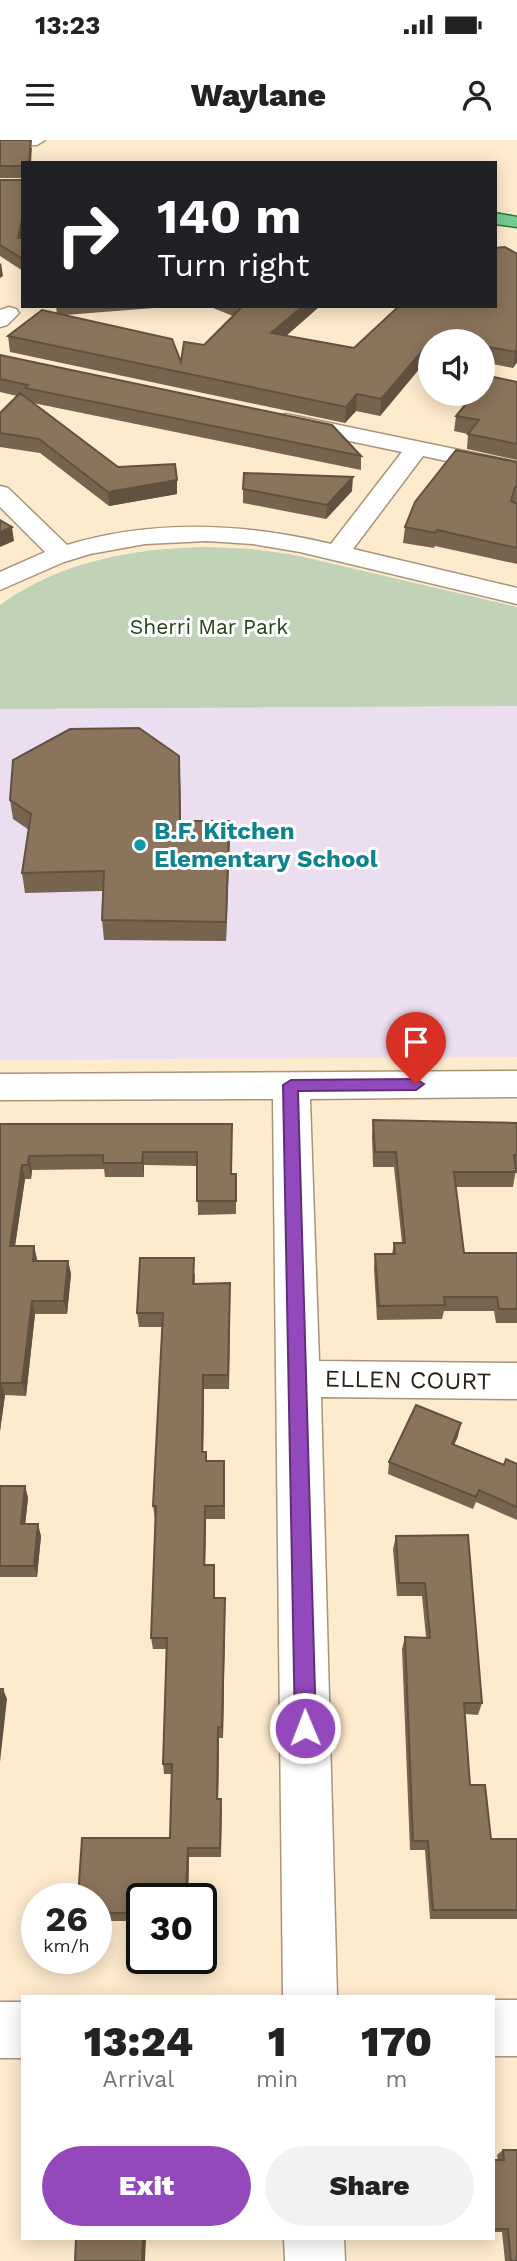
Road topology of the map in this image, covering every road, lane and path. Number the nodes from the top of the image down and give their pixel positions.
1 (37, 140) edge
2 (0, 141) edge
3 (497, 218) edge
4 (517, 222) edge
5 (269, 417) edge
6 (417, 449) junction
7 (517, 469) edge
8 (0, 493) edge
9 (337, 553) junction
10 (61, 554) junction
11 (0, 582) edge
12 (517, 596) edge
13 (517, 1084) edge
14 (291, 1085) junction
15 (0, 1087) edge
16 (299, 1379) junction
17 (517, 1381) edge
18 (310, 1995) edge
19 (495, 2028) edge
20 (517, 2028) edge
21 (0, 2030) edge
22 (21, 2030) edge
23 (314, 2240) edge
24 (315, 2261) edge

1 - 2 street
3 - 4 main road
5 - 6 street
6 - 7 street
6 - 9 street
8 - 10 street
9 - 10 street
9 - 12 street
10 - 11 street
13 - 14 street
14 - 15 street
14 - 16 street
16 - 17 street, ELLEN COURT
16 - 18 street
19 - 20 street
21 - 22 street
23 - 24 street

